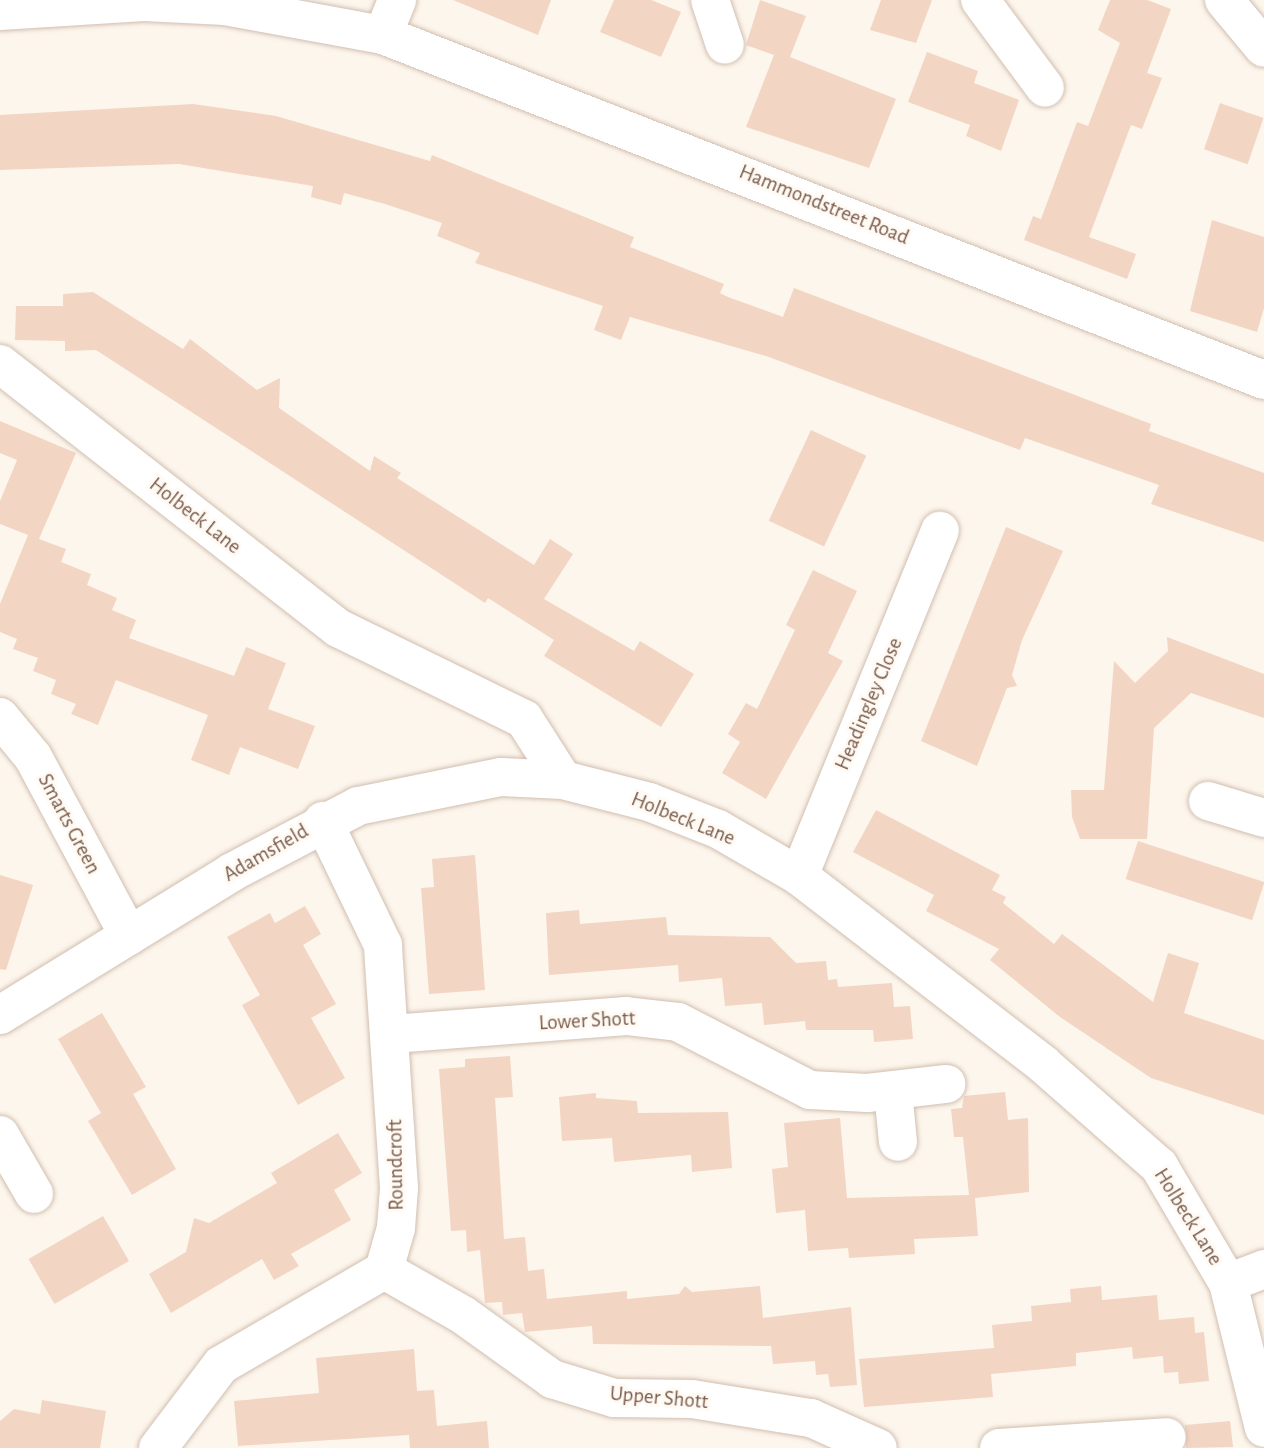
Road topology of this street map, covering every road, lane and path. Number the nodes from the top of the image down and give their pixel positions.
1 (397, 0) edge
2 (710, 0) edge
3 (980, 0) edge
4 (1224, 0) edge
5 (0, 10) edge
6 (383, 34) junction
7 (725, 45) dead end
8 (1264, 48) edge
9 (1045, 88) dead end
10 (0, 364) edge
11 (1264, 380) edge
12 (940, 531) dead end
13 (0, 717) edge
14 (563, 780) junction
15 (1208, 800) dead end
16 (1264, 818) edge
17 (323, 821) junction
18 (799, 876) junction
19 (129, 936) junction
20 (0, 1015) edge
21 (392, 1034) junction
22 (946, 1084) dead end
23 (893, 1091) junction
24 (0, 1135) edge
25 (898, 1142) dead end
26 (34, 1194) dead end
27 (1264, 1269) edge
28 (384, 1270) junction
29 (1228, 1283) junction
30 (1264, 1428) edge
31 (1167, 1437) dead end
32 (160, 1447) edge
33 (878, 1448) edge
34 (999, 1448) edge

1 - 6 street
2 - 7 street
3 - 9 street
4 - 8 street
5 - 6 street, Hammondstreet Road
6 - 11 street, Hammondstreet Road
10 - 14 street, Holbeck Lane
12 - 18 street, Headingley Close
13 - 19 street, Smarts Green
14 - 17 street, Adamsfield
14 - 18 street, Holbeck Lane
15 - 16 street
17 - 19 street, Adamsfield
17 - 21 street, Roundcroft
18 - 29 street, Holbeck Lane
19 - 20 street, Adamsfield
21 - 23 street, Lower Shott
21 - 28 street, Roundcroft
22 - 23 street, Lower Shott
23 - 25 street
24 - 26 street
27 - 29 street
28 - 32 street
28 - 33 street, Upper Shott
29 - 30 street, Holbeck Lane
31 - 34 street

